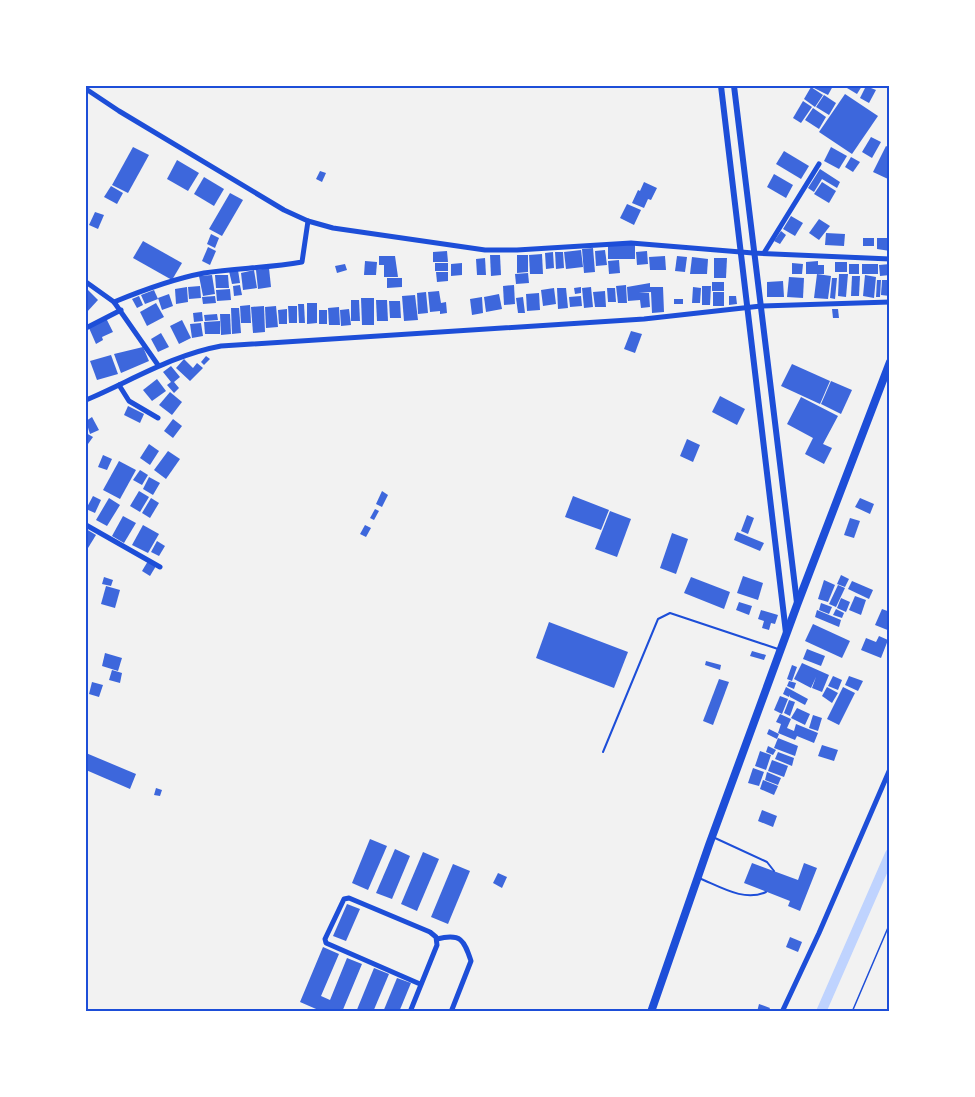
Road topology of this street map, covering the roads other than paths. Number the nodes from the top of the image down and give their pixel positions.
1 (721, 86) edge
2 (734, 86) edge
3 (86, 89) edge
4 (819, 164) dead end
5 (308, 221) junction
6 (739, 252) junction
7 (753, 253) junction
8 (764, 253) junction
9 (890, 259) edge
10 (86, 282) edge
11 (114, 302) junction
12 (890, 302) edge
13 (760, 306) junction
14 (747, 308) junction
15 (121, 310) junction
16 (86, 328) edge
17 (890, 362) edge
18 (158, 366) junction
19 (119, 385) junction
20 (86, 400) edge
21 (158, 418) dead end
22 (86, 525) edge
23 (160, 567) dead end
24 (797, 605) junction
25 (786, 637) junction
26 (781, 651) junction
27 (603, 752) dead end
28 (890, 769) edge
29 (712, 837) junction
30 (774, 871) dead end
31 (698, 878) junction
32 (766, 892) dead end
33 (437, 939) junction
34 (420, 984) junction
35 (410, 1011) edge
36 (451, 1011) edge
37 (651, 1011) edge
38 (782, 1011) edge

1 - 6 street
2 - 7 street
3 - 5 street
4 - 8 street
5 - 6 street
5 - 11 street
6 - 7 street
6 - 14 street
7 - 8 street
7 - 13 street
8 - 9 street
10 - 11 street
11 - 15 street
12 - 13 street
13 - 14 street
13 - 24 street
14 - 18 street
14 - 25 street
15 - 16 street
15 - 18 street
17 - 24 main road
18 - 19 street
19 - 20 street
19 - 21 street
22 - 23 street
24 - 25 main road
25 - 26 main road
26 - 27 lane
26 - 29 main road
28 - 38 street
29 - 30 lane
29 - 31 main road
31 - 32 lane
31 - 37 main road
33 - 34 street
33 - 34 street
33 - 36 street
34 - 35 street

